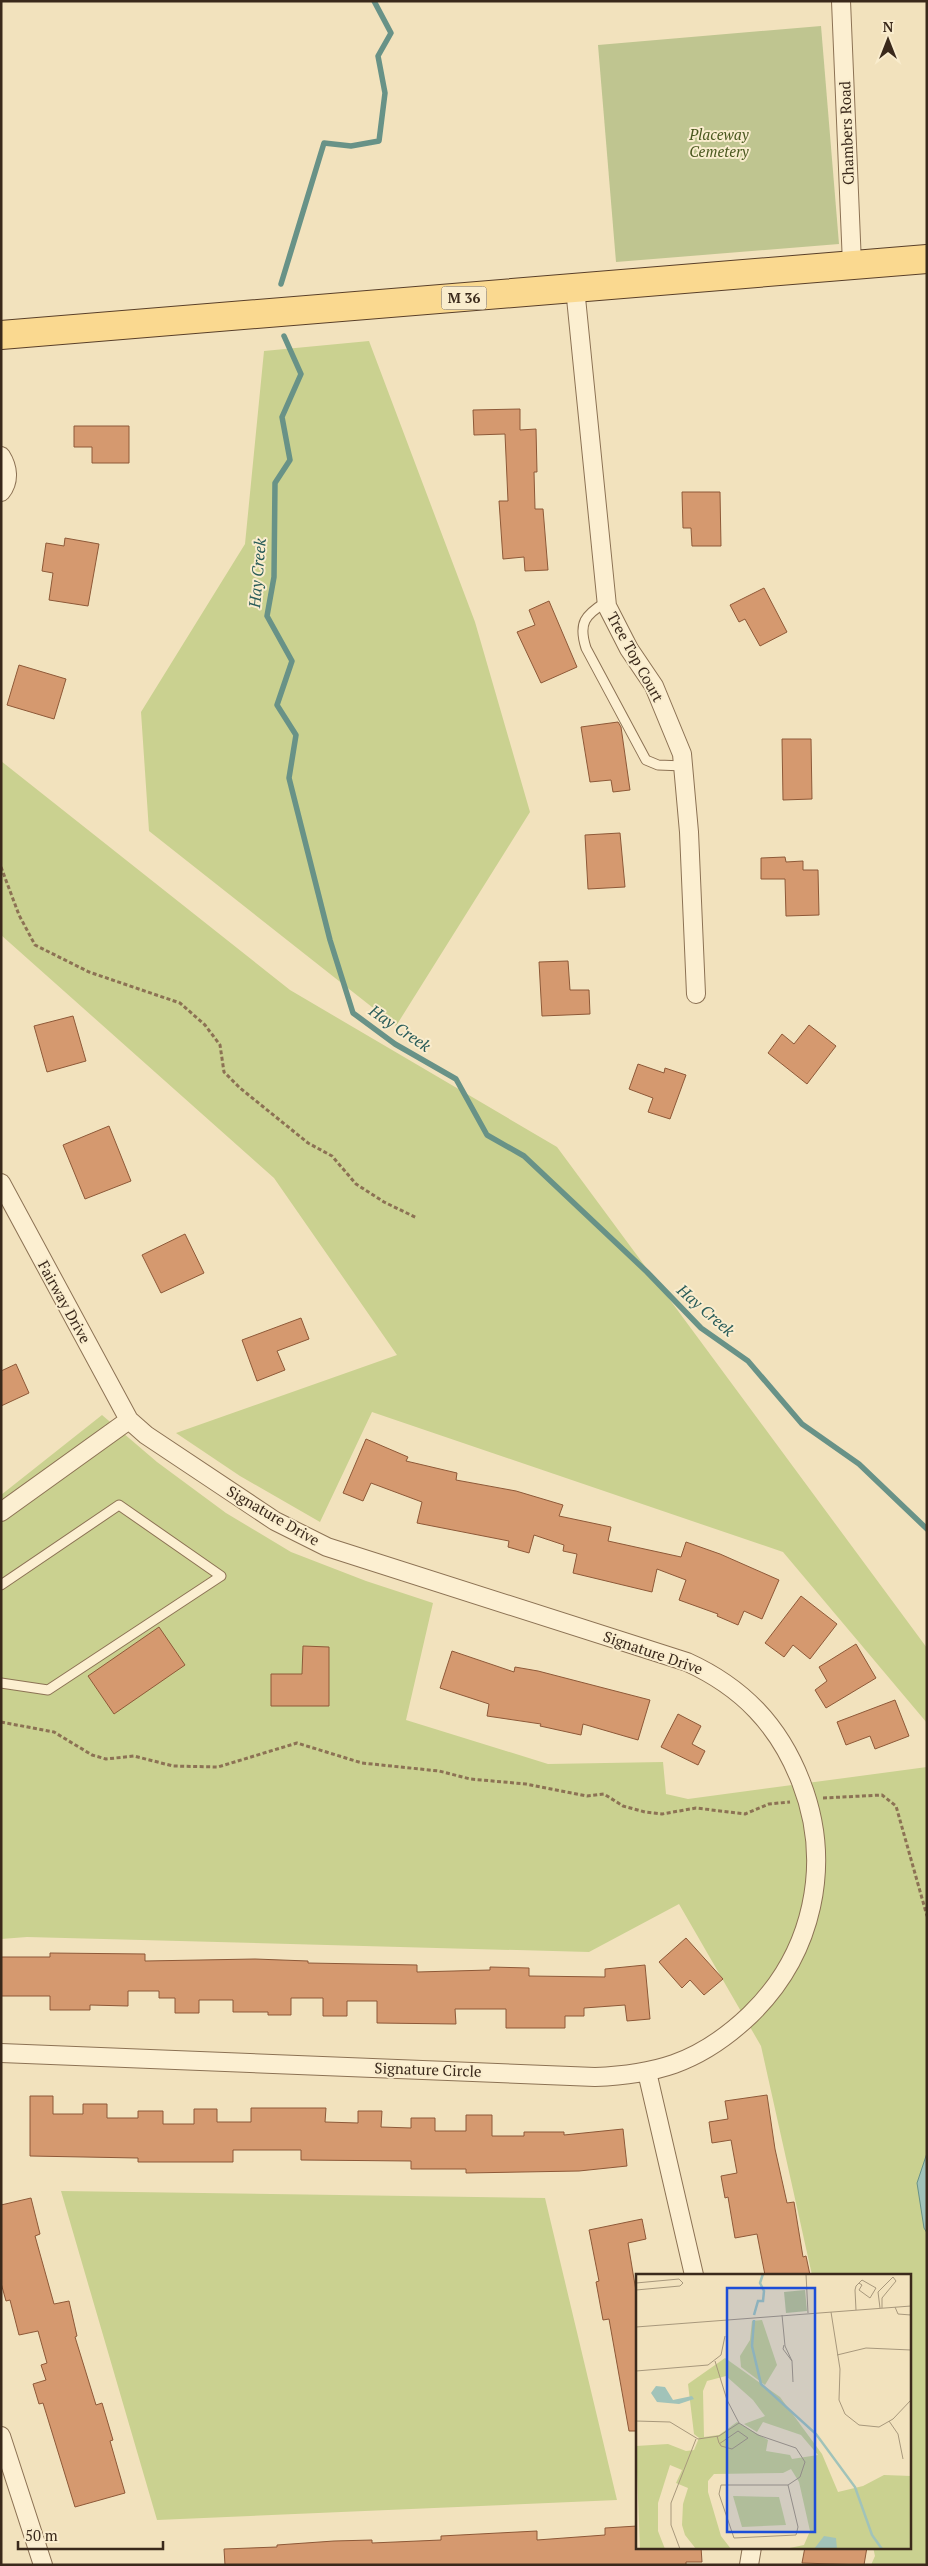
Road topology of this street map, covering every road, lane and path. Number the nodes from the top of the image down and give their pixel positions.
1 (841, 1) edge
2 (927, 259) edge
3 (852, 264) junction
4 (575, 288) junction
5 (1, 335) edge
6 (1, 456) edge
7 (1, 492) edge
8 (606, 602) junction
9 (684, 766) junction
10 (1, 867) edge
11 (3, 877) edge
12 (696, 994) dead end
13 (1, 1182) edge
14 (417, 1218) dead end
15 (129, 1420) junction
16 (1, 1512) edge
17 (1, 1585) edge
18 (1, 1683) edge
19 (1, 1722) edge
20 (808, 1800) junction
21 (927, 1916) edge
22 (1, 2053) edge
23 (647, 2072) junction
24 (694, 2274) edge
25 (1, 2436) edge
26 (752, 2548) edge
27 (43, 2565) edge
28 (749, 2565) edge

1 - 3 street, Chambers Road
2 - 3 main road, M 36
3 - 4 main road, M 36
4 - 5 main road, M 36
4 - 8 street, Tree Top Court
6 - 7 street
8 - 9 street, Tree Top Court
8 - 9 lane
9 - 12 street, Tree Top Court
10 - 11 path
11 - 14 path
13 - 15 street, Fairway Drive
15 - 16 street
15 - 20 street, Signature Drive
17 - 18 lane
19 - 20 path
20 - 21 path
20 - 23 street, Signature Drive
22 - 23 street, Signature Circle
23 - 24 street
25 - 27 street
26 - 28 street

